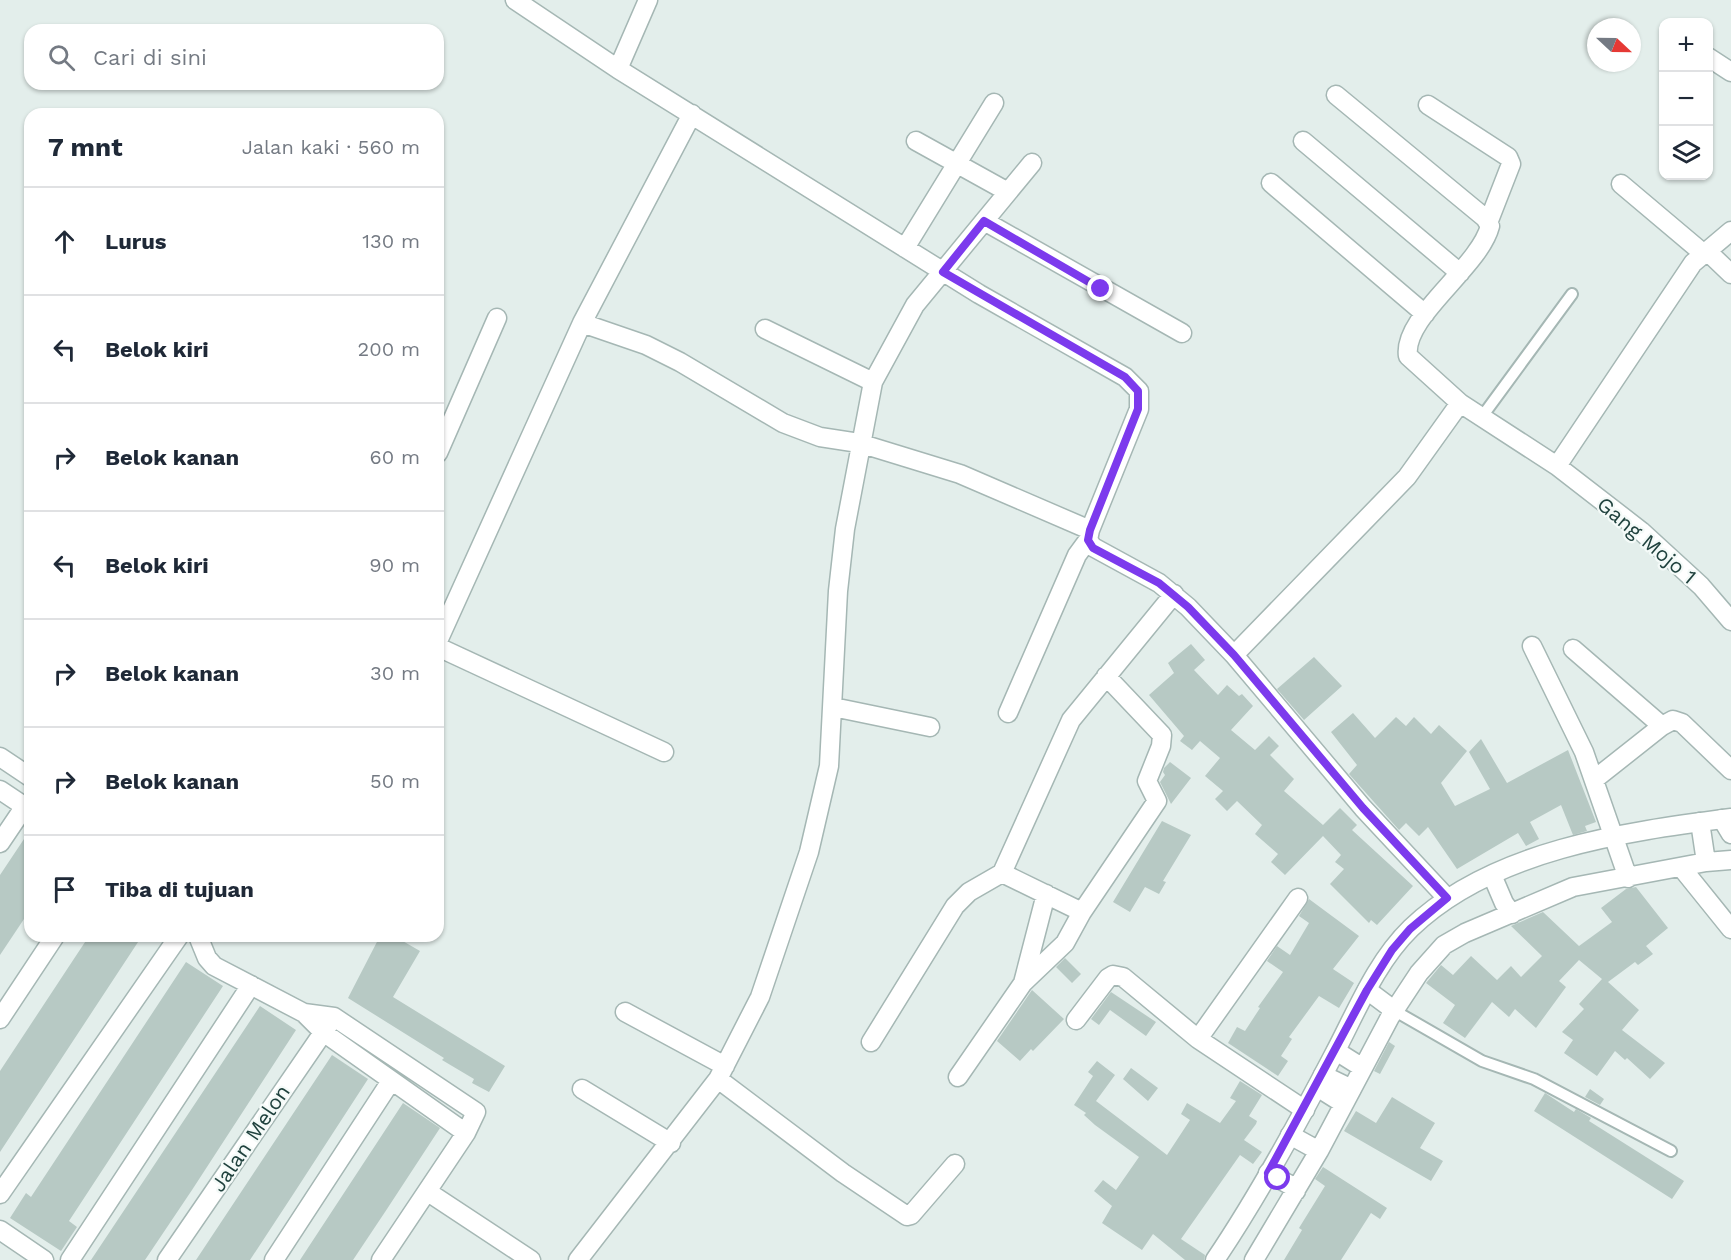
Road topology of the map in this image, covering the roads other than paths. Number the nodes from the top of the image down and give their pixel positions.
1 (515, 0) edge
2 (648, 0) edge
3 (1713, 60) edge
4 (618, 69) junction
5 (1731, 72) edge
6 (1336, 95) dead end
7 (994, 103) dead end
8 (1428, 105) dead end
9 (692, 114) junction
10 (916, 141) dead end
11 (1303, 141) dead end
12 (956, 163) junction
13 (1032, 163) dead end
14 (1272, 183) dead end
15 (1621, 184) dead end
16 (1008, 192) junction
17 (984, 221) junction
18 (1488, 223) junction
19 (1731, 231) edge
20 (905, 248) junction
21 (1706, 252) junction
22 (943, 272) junction
23 (1460, 273) junction
24 (1731, 274) edge
25 (1572, 294) dead end
26 (1425, 314) junction
27 (497, 318) dead end
28 (582, 323) junction
29 (765, 329) dead end
30 (1182, 333) dead end
31 (873, 382) junction
32 (1460, 403) junction
33 (1481, 418) junction
34 (444, 439) edge
35 (859, 443) junction
36 (1557, 466) junction
37 (1089, 535) junction
38 (1174, 594) junction
39 (1731, 621) edge
40 (444, 628) edge
41 (1532, 646) dead end
42 (1573, 649) dead end
43 (444, 650) edge
44 (1234, 655) junction
45 (1106, 676) junction
46 (833, 707) junction
47 (1008, 713) dead end
48 (1662, 726) junction
49 (930, 727) dead end
50 (664, 752) dead end
51 (0, 757) edge
52 (1731, 770) edge
53 (24, 773) edge
54 (1595, 779) junction
55 (0, 789) edge
56 (24, 805) edge
57 (24, 813) edge
58 (1728, 826) edge
59 (1617, 840) junction
60 (1704, 842) junction
61 (0, 843) edge
62 (1731, 860) edge
63 (1681, 867) junction
64 (1626, 872) junction
65 (1002, 873) junction
66 (1494, 879) junction
67 (1046, 894) junction
68 (1298, 898) dead end
69 (1447, 898) junction
70 (1508, 908) junction
71 (1082, 912) junction
72 (1731, 929) edge
73 (51, 942) edge
74 (175, 942) edge
75 (200, 942) edge
76 (1023, 983) junction
77 (251, 985) junction
78 (1371, 993) junction
79 (1394, 1010) junction
80 (625, 1012) dead end
81 (304, 1013) junction
82 (334, 1017) junction
83 (0, 1019) edge
84 (1076, 1020) dead end
85 (323, 1032) junction
86 (1198, 1039) junction
87 (871, 1042) dead end
88 (1350, 1060) junction
89 (722, 1073) junction
90 (958, 1077) dead end
91 (391, 1081) junction
92 (582, 1089) dead end
93 (1334, 1089) junction
94 (1318, 1114) junction
95 (466, 1133) junction
96 (671, 1143) junction
97 (1305, 1144) junction
98 (1671, 1151) dead end
99 (955, 1164) dead end
100 (1283, 1182) junction
101 (428, 1192) junction
102 (0, 1194) edge
103 (0, 1230) edge
104 (44, 1260) edge
105 (70, 1260) edge
106 (167, 1260) edge
107 (274, 1260) edge
108 (381, 1260) edge
109 (531, 1260) edge
110 (578, 1260) edge
111 (1215, 1260) edge
112 (1254, 1260) edge

1 - 4 street
2 - 4 street
3 - 5 street
4 - 9 street
6 - 18 street
7 - 12 street
8 - 18 street, Gang Mojo 1
9 - 20 street
9 - 28 street
10 - 12 street
11 - 23 street
12 - 16 street
12 - 20 street
13 - 16 street
14 - 26 street
15 - 21 street
16 - 17 street
17 - 22 street
17 - 30 street
18 - 23 street, Gang Mojo 1
19 - 21 street
20 - 22 street
21 - 24 street
21 - 36 street
22 - 31 street
22 - 37 street
23 - 26 street, Gang Mojo 1
25 - 33 lane
26 - 32 street, Gang Mojo 1
27 - 34 street
28 - 35 street
28 - 40 street
29 - 31 street
31 - 35 street
32 - 33 street, Gang Mojo 1
32 - 44 street
33 - 36 street, Gang Mojo 1
35 - 37 street
35 - 46 street
36 - 39 street, Gang Mojo 1
37 - 38 street
37 - 47 street
38 - 44 street
38 - 45 street
41 - 54 street
42 - 48 street
43 - 50 street
44 - 69 street
45 - 65 street
45 - 71 street
46 - 49 street
46 - 89 street
48 - 52 street
48 - 54 street
51 - 53 street
54 - 59 street
55 - 56 street
57 - 61 street
58 - 60 street
59 - 60 street
59 - 64 street
59 - 66 street
60 - 62 street
60 - 63 street
63 - 64 street
63 - 72 street
64 - 70 street
65 - 67 street
65 - 87 street
66 - 69 street
66 - 70 street
67 - 71 street
67 - 76 street
68 - 86 street
69 - 78 street
70 - 79 street
71 - 76 street
73 - 83 street
74 - 102 street
75 - 77 street
76 - 90 street
77 - 81 street
77 - 105 street
78 - 79 street
78 - 88 street
79 - 88 street
79 - 98 lane
80 - 89 street
81 - 82 street
81 - 85 street
82 - 85 street, Jalan Melon
82 - 95 street
84 - 86 street
85 - 91 street
85 - 106 street, Jalan Melon
86 - 94 street
88 - 93 street
88 - 93 street
89 - 96 street
89 - 99 street
91 - 95 street
91 - 107 street
92 - 96 street
93 - 94 street
93 - 94 street
94 - 97 street
94 - 97 street
95 - 101 street
96 - 110 street
97 - 100 street
97 - 100 street
100 - 111 street
100 - 112 street
101 - 108 street
101 - 109 street
103 - 104 street

